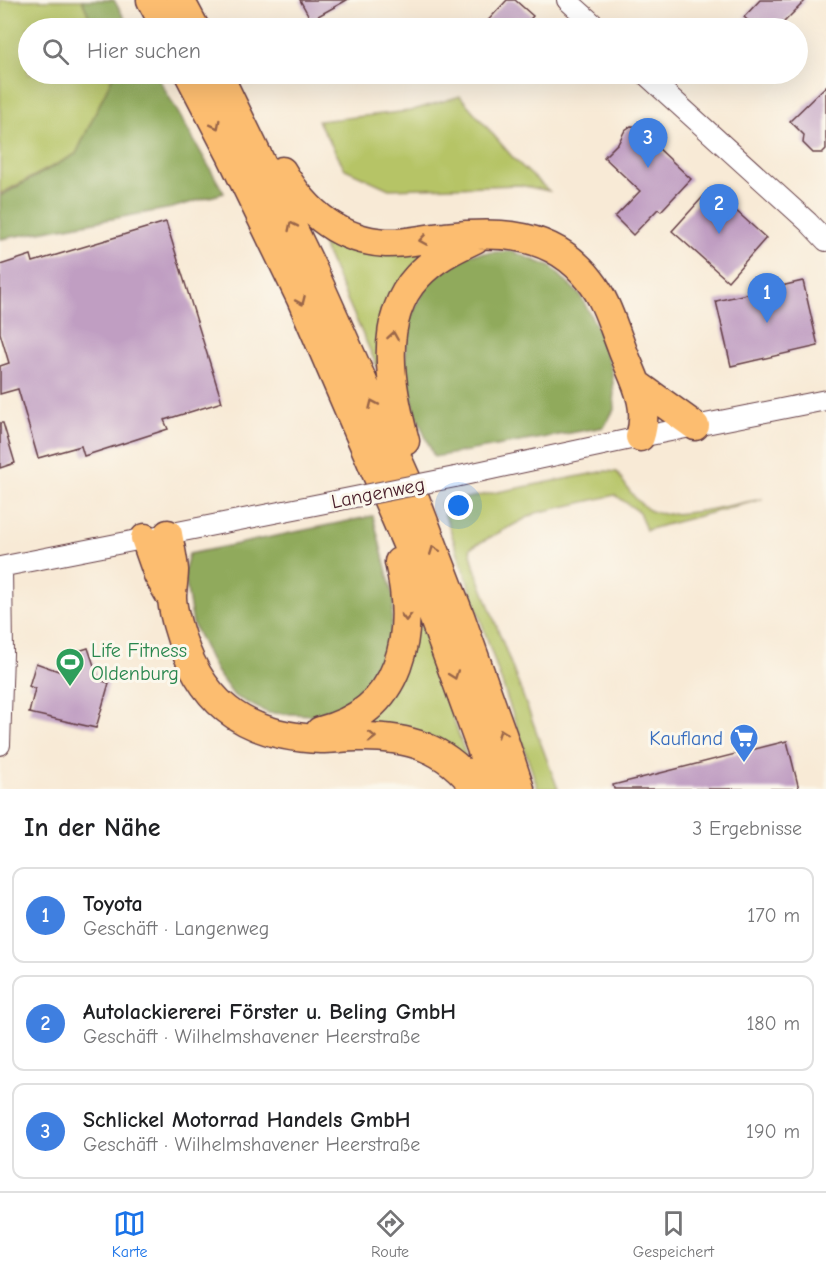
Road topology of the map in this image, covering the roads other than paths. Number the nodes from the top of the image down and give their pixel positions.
1 (151, 0) edge
2 (180, 0) edge
3 (567, 0) edge
4 (161, 18) edge
5 (190, 18) edge
6 (587, 18) edge
7 (194, 84) edge
8 (223, 84) edge
9 (225, 84) edge
10 (656, 84) edge
11 (481, 236) junction
12 (826, 241) edge
13 (620, 345) junction
14 (638, 385) junction
15 (826, 400) edge
16 (695, 426) junction
17 (640, 437) junction
18 (378, 480) junction
19 (414, 496) junction
20 (157, 536) junction
21 (1, 567) edge
22 (293, 736) junction
23 (0, 745) edge
24 (476, 789) edge
25 (494, 789) edge
26 (520, 789) edge

1 - 4 highway
2 - 5 highway
3 - 6 street
7 -> 18 highway
19 -> 8 highway
11 -> 9 highway
10 - 12 street
11 - 13 highway
19 -> 11 highway
13 - 14 highway
13 - 17 highway
14 - 16 highway
14 - 17 highway
15 - 16 street, Langenweg
16 - 17 street, Langenweg
17 - 20 street, Langenweg, bridge
18 -> 22 highway
18 -> 25 highway
26 -> 19 highway
20 - 21 street, Langenweg
20 - 22 highway
21 - 23 street
22 -> 24 highway

